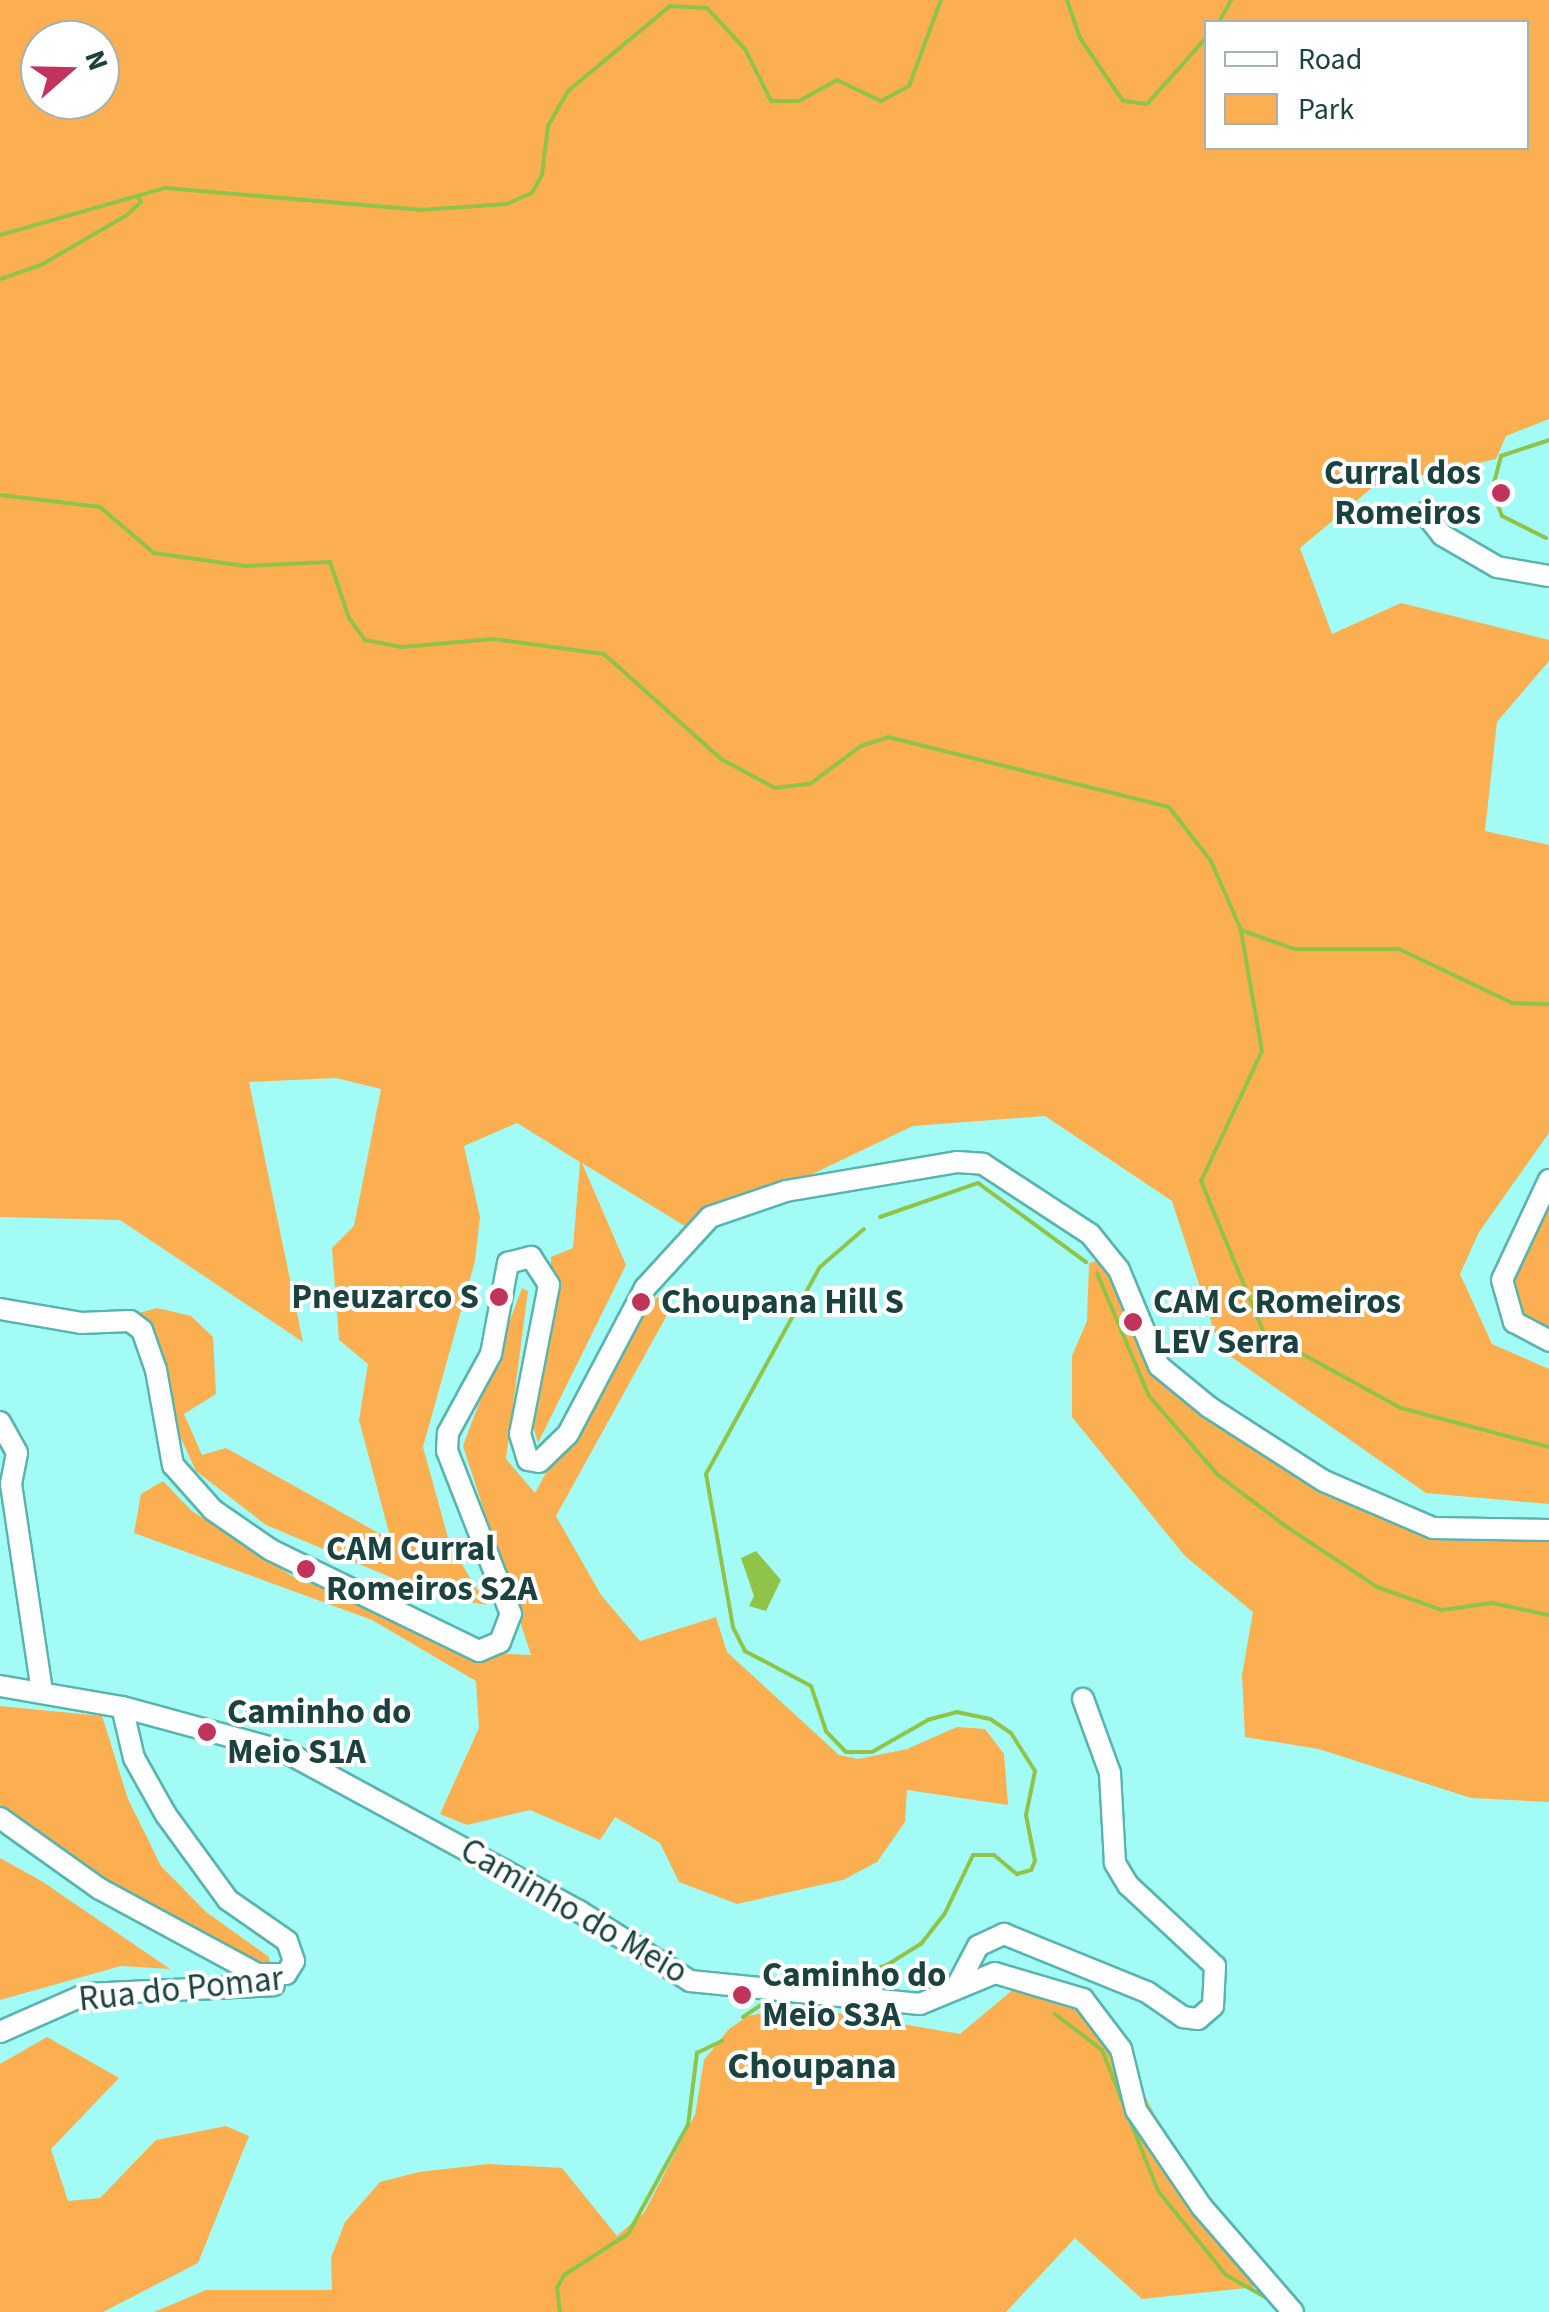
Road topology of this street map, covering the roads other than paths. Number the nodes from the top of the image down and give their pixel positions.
1 (1425, 514) dead end
2 (1549, 576) edge
3 (1549, 1180) edge
4 (0, 1309) edge
5 (1549, 1342) edge
6 (0, 1422) edge
7 (1549, 1530) edge
8 (0, 1686) edge
9 (42, 1692) junction
10 (1083, 1699) dead end
11 (122, 1708) junction
12 (0, 1818) edge
13 (294, 1966) junction
14 (958, 1984) junction
15 (0, 2032) edge
16 (1293, 2312) edge

1 - 2 street
3 - 5 street
4 - 7 street
6 - 9 street
8 - 9 street, Caminho do Meio
9 - 11 street, Caminho do Meio
10 - 14 street
11 - 13 street
11 - 14 street, Caminho do Meio
12 - 13 street
13 - 15 street, Rua do Pomar
14 - 16 street, Caminho do Meio

